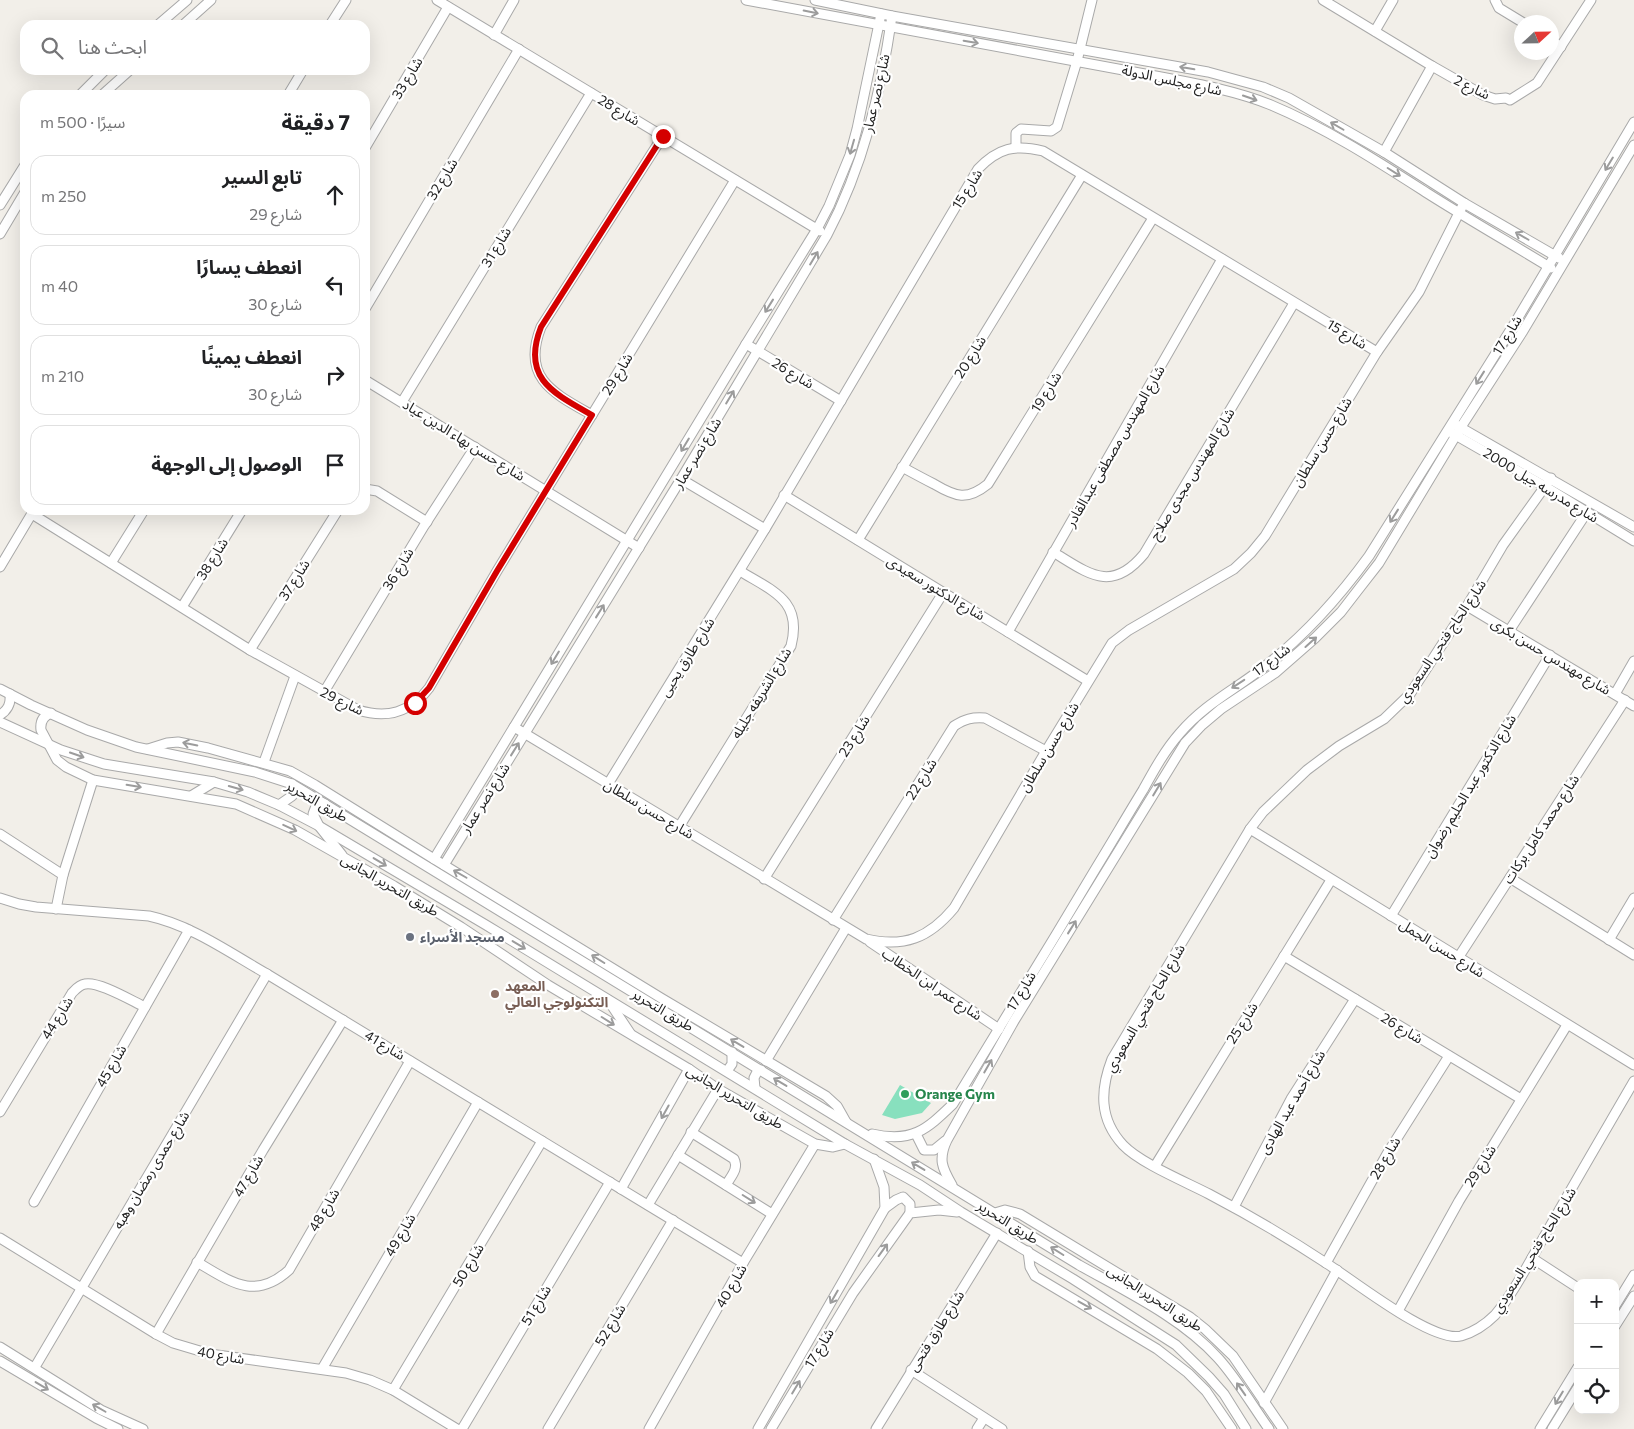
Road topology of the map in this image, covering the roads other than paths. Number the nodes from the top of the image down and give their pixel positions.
1 (187, 0) edge
2 (210, 0) edge
3 (346, 0) edge
4 (436, 0) edge
5 (514, 0) edge
6 (746, 0) edge
7 (815, 0) edge
8 (1092, 0) edge
9 (1323, 0) edge
10 (1393, 0) edge
11 (1495, 0) edge
12 (1591, 0) edge
13 (448, 7) junction
14 (880, 14) junction
15 (892, 16) junction
16 (1514, 17) edge
17 (164, 20) edge
18 (188, 20) edge
19 (333, 20) edge
20 (879, 25) junction
21 (890, 27) junction
22 (1375, 31) junction
23 (494, 35) junction
24 (1561, 47) joint
25 (519, 50) junction
26 (1079, 50) junction
27 (1077, 61) junction
28 (1432, 66) junction
29 (100, 75) edge
30 (124, 75) edge
31 (300, 75) edge
32 (85, 90) edge
33 (108, 90) edge
34 (291, 90) edge
35 (591, 93) junction
36 (1634, 122) edge
37 (663, 136) junction
38 (370, 140) edge
39 (1634, 145) edge
40 (1016, 148) junction
41 (1384, 152) junction
42 (20, 172) edge
43 (1082, 175) junction
44 (735, 180) junction
45 (20, 200) edge
46 (1464, 203) junction
47 (0, 204) edge
48 (1459, 213) junction
49 (1153, 218) junction
50 (817, 229) junction
51 (0, 234) edge
52 (827, 235) junction
53 (1554, 255) junction
54 (1222, 259) junction
55 (1564, 261) junction
56 (1547, 266) junction
57 (1557, 272) junction
58 (370, 301) edge
59 (1294, 303) junction
60 (746, 344) junction
61 (758, 351) junction
62 (1377, 352) junction
63 (370, 383) edge
64 (841, 401) junction
65 (402, 402) junction
66 (592, 415) junction
67 (1454, 429) junction
68 (475, 447) junction
69 (902, 467) junction
70 (1552, 478) junction
71 (681, 479) junction
72 (1546, 487) junction
73 (370, 489) edge
74 (546, 490) junction
75 (784, 495) junction
76 (1587, 512) junction
77 (31, 515) edge
78 (38, 515) edge
79 (141, 515) edge
80 (239, 515) edge
81 (335, 515) edge
82 (427, 522) junction
83 (1634, 527) edge
84 (765, 529) junction
85 (1631, 539) edge
86 (627, 540) junction
87 (858, 540) junction
88 (639, 548) junction
89 (1053, 552) junction
90 (111, 563) junction
91 (0, 567) edge
92 (740, 571) junction
93 (943, 593) junction
94 (1467, 606) junction
95 (182, 607) junction
96 (1509, 631) junction
97 (1008, 632) junction
98 (250, 650) junction
99 (1550, 655) junction
100 (1634, 662) edge
101 (295, 676) junction
102 (1088, 681) junction
103 (0, 689) edge
104 (324, 692) junction
105 (10, 694) junction
106 (1615, 694) junction
107 (1625, 700) junction
108 (1634, 706) edge
109 (51, 714) junction
110 (0, 715) edge
111 (0, 722) edge
112 (514, 727) junction
113 (525, 734) junction
114 (47, 744) junction
115 (148, 749) junction
116 (1046, 751) junction
117 (264, 762) junction
118 (92, 780) junction
119 (214, 782) junction
120 (292, 784) junction
121 (608, 784) junction
122 (191, 796) junction
123 (325, 804) junction
124 (279, 805) junction
125 (319, 826) junction
126 (680, 827) junction
127 (385, 828) junction
128 (1250, 829) junction
129 (0, 834) edge
130 (381, 838) junction
131 (344, 858) junction
132 (434, 859) junction
133 (444, 866) junction
134 (63, 875) junction
135 (1510, 878) junction
136 (764, 879) junction
137 (1330, 880) junction
138 (488, 891) junction
139 (0, 898) edge
140 (1634, 898) edge
141 (56, 909) junction
142 (500, 911) junction
143 (1390, 916) junction
144 (833, 920) junction
145 (486, 925) junction
146 (461, 927) junction
147 (846, 928) junction
148 (188, 930) junction
149 (866, 940) junction
150 (1609, 940) junction
151 (1634, 955) edge
152 (1284, 956) junction
153 (1458, 958) junction
154 (267, 974) junction
155 (639, 996) junction
156 (607, 998) junction
157 (661, 998) junction
158 (1355, 999) junction
159 (145, 1007) junction
160 (343, 1020) junction
161 (1567, 1025) junction
162 (998, 1029) junction
163 (632, 1036) junction
164 (732, 1052) junction
165 (1449, 1056) junction
166 (766, 1060) junction
167 (410, 1061) junction
168 (1634, 1065) edge
169 (689, 1069) junction
170 (761, 1070) junction
171 (727, 1071) junction
172 (1634, 1081) edge
173 (756, 1088) junction
174 (718, 1089) junction
175 (1521, 1099) junction
176 (478, 1102) junction
177 (0, 1112) edge
178 (846, 1122) junction
179 (691, 1132) junction
180 (864, 1133) junction
181 (916, 1134) junction
182 (947, 1140) junction
183 (542, 1141) junction
184 (815, 1144) junction
185 (845, 1144) junction
186 (678, 1154) junction
187 (874, 1159) junction
188 (1156, 1166) junction
189 (610, 1182) junction
190 (726, 1185) junction
191 (954, 1188) junction
192 (621, 1189) junction
193 (34, 1202) dead end
194 (648, 1205) junction
195 (1234, 1207) junction
196 (885, 1208) junction
197 (961, 1212) junction
198 (910, 1213) junction
199 (995, 1213) junction
200 (772, 1214) junction
201 (673, 1220) junction
202 (997, 1233) junction
203 (0, 1238) edge
204 (1028, 1252) junction
205 (1532, 1258) junction
206 (197, 1262) junction
207 (1326, 1262) junction
208 (743, 1263) junction
209 (1079, 1265) junction
210 (1337, 1270) junction
211 (1634, 1275) edge
212 (1072, 1279) junction
213 (1108, 1281) junction
214 (1574, 1285) edge
215 (81, 1288) junction
216 (1096, 1294) junction
217 (1634, 1296) edge
218 (1619, 1299) edge
219 (1398, 1312) junction
220 (1619, 1314) edge
221 (156, 1334) junction
222 (0, 1347) edge
223 (0, 1361) edge
224 (35, 1367) junction
225 (322, 1369) junction
226 (1577, 1369) edge
227 (911, 1370) junction
228 (393, 1390) junction
229 (1574, 1394) edge
230 (1264, 1403) junction
231 (984, 1418) junction
232 (118, 1429) edge
233 (143, 1429) edge
234 (457, 1429) edge
235 (462, 1429) edge
236 (548, 1429) edge
237 (649, 1429) edge
238 (758, 1429) edge
239 (771, 1429) edge
240 (876, 1429) edge
241 (978, 1429) edge
242 (1002, 1429) edge
243 (1232, 1429) edge
244 (1246, 1429) edge
245 (1269, 1429) edge
246 (1283, 1429) edge
247 (1540, 1429) edge
248 (1552, 1429) edge

1 - 17 street
2 - 18 street
3 - 19 street
4 - 13 street, شارع 28
5 - 23 street
6 -> 20 street, شارع مجلس الدولة
7 - 14 street, شارع مجلس الدولة
8 - 26 street
9 - 22 street, شارع 2
10 - 22 street
11 - 16 street
12 - 24 street, شارع 2
13 - 23 street, شارع 28
13 - 38 street, شارع 33
14 - 15 street, شارع مجلس الدولة
14 - 20 street, شارع نصر عمار
15 - 21 street, شارع نصر عمار
15 - 26 street, شارع مجلس الدولة
20 - 21 street, شارع مجلس الدولة
20 -> 50 street, شارع نصر عمار
21 -> 27 street, شارع مجلس الدولة
21 - 52 street, شارع نصر عمار
22 - 28 street, شارع 2
23 - 25 street, شارع 28
24 - 28 street, شارع 2
25 - 35 street, شارع 28
25 - 58 street, شارع 32
26 - 27 street
41 -> 26 street, شارع مجلس الدولة
27 - 40 street
27 -> 48 street, شارع مجلس الدولة
28 - 41 street
29 - 32 street
30 - 33 street
31 - 34 street
35 - 37 street, شارع 28
35 - 65 street, شارع 31
36 -> 53 street, شارع 17
37 - 44 street, شارع 28
37 - 66 street
39 - 55 street, شارع 17
40 - 43 street, شارع 15
40 - 64 street, شارع 15
41 - 46 street, شارع مجلس الدولة
42 - 47 street
43 - 49 street, شارع 15
43 - 69 street, شارع 20
44 - 50 street, شارع 28
44 - 66 street, شارع 29
45 - 51 street
46 - 48 street, شارع حسن سلطان
53 -> 46 street, شارع مجلس الدولة
48 - 56 street, شارع مجلس الدولة
48 - 62 street, شارع حسن سلطان
49 - 54 street, شارع 15
49 - 69 street, شارع 19
50 - 52 street, شارع 28
50 -> 60 street, شارع نصر عمار
61 -> 52 street, شارع نصر عمار
53 - 55 street, شارع مجلس الدولة
53 - 56 street, شارع 17
54 - 59 street, شارع 15
54 - 89 street, شارع المهندس مصطفى عبدالقادر
55 - 57 street, شارع 17
56 - 57 street, شارع مجلس الدولة
56 -> 67 street, شارع 17
57 - 67 street, شارع 17
59 - 62 street, شارع 15
59 - 89 street, شارع المهندس مجدى صلاح
60 - 61 street, شارع 26
60 -> 86 street, شارع نصر عمار
61 - 64 street, شارع 26
71 -> 61 street, شارع نصر عمار
62 - 102 street, شارع حسن سلطان
63 - 65 street, شارع حسن بهاء الدين عياد
64 - 75 street, شارع 15
65 - 68 street, شارع حسن بهاء الدين عياد
66 - 74 street, شارع 29
67 - 70 street, شارع مدرسه جيل 2000
67 - 72 street, شارع مدرسه جيل 2000
67 -> 162 street, شارع 17
182 -> 67 street, شارع 17
68 - 74 street, شارع حسن بهاء الدين عياد
68 - 82 street, شارع 36
69 - 87 street, شارع 20
70 - 72 street, شارع الحاج فتحي السعودي
70 - 83 street, شارع مدرسه جيل 2000
71 - 84 street
71 - 88 street, شارع نصر عمار
72 - 76 street, شارع مدرسه جيل 2000
72 - 94 street, شارع الحاج فتحي السعودي
73 - 82 street
74 - 86 street, شارع حسن بهاء الدين عياد
74 - 104 street, شارع 29
75 - 84 street, شارع 15
75 - 87 street, شارع الدكتور سعيدى
76 - 85 street, شارع مدرسه جيل 2000
76 - 96 street
77 - 91 street
78 - 90 street, شارع 29
79 - 90 street
80 - 95 street, شارع 38
81 - 98 street, شارع 37
82 - 104 street, شارع 36
83 - 85 street
84 - 92 street, شارع طارق يحيى
86 - 88 street, شارع حسن بهاء الدين عياد
86 -> 112 street, شارع نصر عمار
87 - 93 street, شارع الدكتور سعيدى
113 -> 88 street, شارع نصر عمار
89 - 97 street, شارع المهندس مصطفى عبدالقادر
90 - 95 street, شارع 29
92 - 121 street, شارع طارق يحيى
92 - 126 street, شارع الشريفه جليله
93 - 97 street, شارع الدكتور سعيدى
93 - 136 street, شارع 23
94 - 96 street, شارع مهندس حسن بكرى
94 - 128 street, شارع الحاج فتحي السعودي
95 - 98 street, شارع 29
96 - 99 street, شارع مهندس حسن بكرى
97 - 102 street, شارع الدكتور سعيدى
98 - 101 street, شارع 29
99 - 106 street, شارع مهندس حسن بكرى
99 - 143 street, شارع الدكتور عبد الحليم رضوان
100 - 106 street
101 - 104 street, شارع 29
101 - 117 street
102 - 116 street, شارع حسن سلطان
103 - 105 street, طريق التحرير
105 - 109 street, طريق التحرير
105 - 110 street
106 - 107 street, شارع مهندس حسن بكرى
107 - 108 street, شارع مهندس حسن بكرى
107 - 135 street, شارع محمد كامل بركات
109 - 114 street
109 - 115 street, طريق التحرير
111 - 114 street, طريق التحرير
112 - 113 street, شارع حسن سلطان
112 - 132 street, شارع نصر عمار
113 - 121 street, شارع حسن سلطان
133 -> 113 street, شارع نصر عمار
114 - 118 street, طريق التحرير الجانبى
114 -> 119 street, طريق التحرير
117 -> 115 street
115 - 120 street, طريق التحرير
116 - 144 street, شارع 22
116 - 149 street, شارع حسن سلطان
117 - 127 street
118 -> 122 street, طريق التحرير الجانبى
118 - 134 street
119 - 122 street
119 -> 124 street, طريق التحرير
120 - 123 street, طريق التحرير
120 - 124 street
121 - 126 street, شارع حسن سلطان
122 -> 131 street, طريق التحرير الجانبى
123 - 125 street
123 - 130 street, طريق التحرير
124 - 125 street, طريق التحرير
125 - 131 street
125 -> 145 street, طريق التحرير
126 - 136 street, شارع حسن سلطان
127 - 130 street
127 - 132 street
128 - 137 street, شارع حسن الجمل
128 - 188 street, شارع الحاج فتحي السعودي
129 - 134 street
130 - 142 street, طريق التحرير
131 - 146 street, طريق التحرير الجانبى
132 - 133 street
138 -> 133 street
134 - 141 street
135 - 150 street
135 - 153 street, شارع محمد كامل بركات
136 - 144 street, شارع حسن سلطان
137 - 143 street, شارع حسن الجمل
137 - 152 street, شارع 25
138 - 142 street
157 -> 138 street
139 - 141 street, شارع 41
140 - 150 street
141 - 148 street, شارع 41
142 - 155 street, طريق التحرير
143 - 153 street, شارع حسن الجمل
144 - 147 street, شارع حسن سلطان
145 - 146 street
145 -> 156 street, طريق التحرير
146 -> 163 street, طريق التحرير الجانبى
147 - 149 street, شارع حسن سلطان
147 - 166 street
148 - 154 street, شارع 41
148 - 159 street, شارع 45
149 - 162 street, شارع عمر ابن الخطاب
150 - 151 street
152 - 158 street, شارع 26
152 - 188 street, شارع 25
153 - 161 street, شارع حسن الجمل
154 - 160 street, شارع 41
154 - 215 street, شارع حمدى رمضان وهبه
155 - 157 street
155 - 164 street, طريق التحرير
156 - 163 street
156 - 171 street, طريق التحرير
166 -> 157 street
158 - 165 street, شارع 26
158 - 195 street, شارع أحمد عبد الهادى
159 - 177 street, شارع 44
159 - 193 street, شارع 45
160 - 167 street, شارع 41
160 - 206 street, شارع 47
161 - 168 street, شارع حسن الجمل
161 - 175 street, شارع 29
162 - 181 street, شارع 17
163 - 169 street, طريق التحرير الجانبى
164 - 170 street, طريق التحرير
164 - 171 street
165 - 175 street, شارع 26
165 - 207 street, شارع 28
166 - 178 street
167 - 176 street, شارع 41
167 - 206 street, شارع 48
169 - 174 street, طريق التحرير الجانبى
169 -> 192 street
170 - 173 street
178 -> 170 street, طريق التحرير
171 - 173 street, طريق التحرير
172 - 205 street, شارع الحاج فتحي السعودي
173 - 185 street, طريق التحرير
174 - 179 street
174 - 184 street, طريق التحرير الجانبى
175 - 219 street, شارع 29
176 - 183 street, شارع 41
176 - 225 street, شارع 49
178 - 180 street, طريق التحرير
179 - 186 street
179 - 190 street
180 - 181 street, شارع 17
191 -> 180 street, طريق التحرير
181 - 182 street
182 - 191 street, شارع 17
183 - 189 street, شارع 41
183 - 228 street, شارع 50
184 - 185 street, طريق التحرير الجانبى
184 - 200 street, شارع 40
185 - 187 street, طريق التحرير
186 - 190 street
186 - 194 street
187 - 196 street
187 - 197 street, طريق التحرير
188 - 195 street, شارع الحاج فتحي السعودي
189 - 192 street, شارع 41
189 - 235 street, شارع 51
190 -> 200 street
191 - 199 street, طريق التحرير
192 - 194 street, شارع 41
194 - 201 street, شارع 41
195 - 207 street, شارع الحاج فتحي السعودي
196 - 198 street
196 -> 238 street, شارع 17
197 - 198 street
197 - 202 street, طريق التحرير
239 -> 198 street, شارع 17
209 -> 199 street, طريق التحرير
199 - 230 street, طريق التحرير الجانبى
200 - 208 street, شارع 40
201 - 208 street, شارع 41
201 - 236 street, شارع 52
202 - 204 street, طريق التحرير
202 - 227 street, شارع طارق فتحى
203 - 215 street, شارع 40
204 - 212 street, طريق التحرير
204 -> 243 street
205 - 214 street
205 - 219 street, شارع الحاج فتحي السعودي
206 - 221 street, شارع 47
207 - 210 street, شارع الحاج فتحي السعودي
208 - 237 street, شارع 40
209 - 212 street
209 - 213 street, طريق التحرير
210 - 219 street, شارع الحاج فتحي السعودي
210 - 230 street
211 - 218 street
212 - 216 street, طريق التحرير
213 - 216 street
245 -> 213 street, طريق التحرير
215 - 221 street, شارع 40
215 - 224 street, شارع حمدى رمضان وهبه
216 - 244 street, طريق التحرير
217 - 220 street
221 - 225 street, شارع 40
222 - 224 street
223 -> 232 street
233 -> 224 street
225 - 228 street, شارع 40
226 -> 247 street
227 - 231 street
227 - 240 street, شارع طارق فتحى
228 - 234 street, شارع 40
229 - 248 street
230 - 246 street, طريق التحرير الجانبى
231 - 241 street
231 - 242 street

